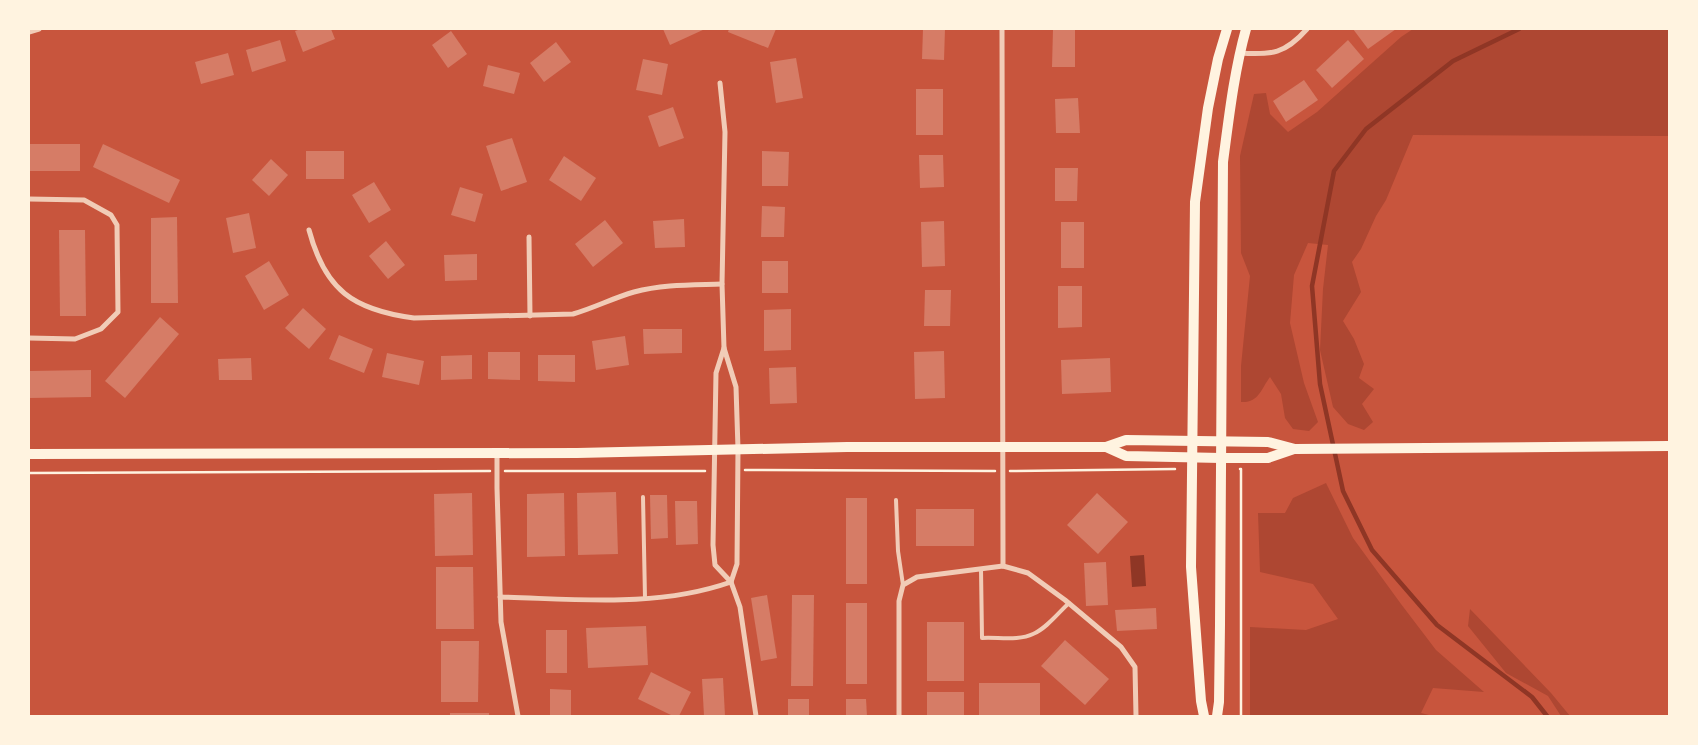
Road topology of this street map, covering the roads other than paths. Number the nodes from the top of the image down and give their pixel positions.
1 (38, 29) edge
2 (1002, 29) edge
3 (1227, 29) edge
4 (1246, 29) edge
5 (1307, 29) edge
6 (29, 32) edge
7 (1240, 52) junction
8 (720, 83) dead end
9 (29, 200) edge
10 (309, 230) dead end
11 (529, 237) dead end
12 (722, 284) junction
13 (530, 316) junction
14 (29, 338) edge
15 (724, 348) junction
16 (1192, 441) junction
17 (1221, 441) junction
18 (1002, 446) junction
19 (1669, 446) edge
20 (1106, 447) junction
21 (715, 449) junction
22 (738, 449) junction
23 (1295, 449) junction
24 (497, 453) junction
25 (29, 454) edge
26 (1191, 457) junction
27 (1221, 458) junction
28 (643, 497) dead end
29 (896, 500) dead end
30 (1003, 566) junction
31 (981, 569) junction
32 (731, 582) junction
33 (903, 585) junction
34 (500, 597) junction
35 (645, 598) junction
36 (1069, 603) junction
37 (518, 716) edge
38 (756, 716) edge
39 (899, 716) edge
40 (1136, 716) edge
41 (1204, 716) edge
42 (1217, 716) edge

1 - 6 street
2 - 18 street
3 - 16 main road
4 - 7 main road
5 - 7 street
7 - 17 main road
8 - 12 street
9 - 14 street
10 - 13 street
11 - 13 street
12 - 13 street
12 - 15 street
15 - 21 street
15 - 22 street
16 - 17 main road
16 - 20 main road
16 - 26 main road
17 - 23 main road
17 - 27 main road
18 - 20 main road
18 - 22 main road
18 - 30 street
19 - 23 main road
20 - 26 main road
21 - 22 main road
21 - 24 main road
21 - 32 street
22 - 32 street
23 - 27 main road
24 - 25 main road
24 - 34 street
26 - 27 main road
26 - 41 main road
27 - 42 main road
28 - 35 lane
29 - 33 lane
30 - 31 street
30 - 36 street
31 - 33 street
31 - 36 lane
32 - 35 street
32 - 38 street
33 - 39 street
34 - 35 street
34 - 37 street
36 - 40 street

